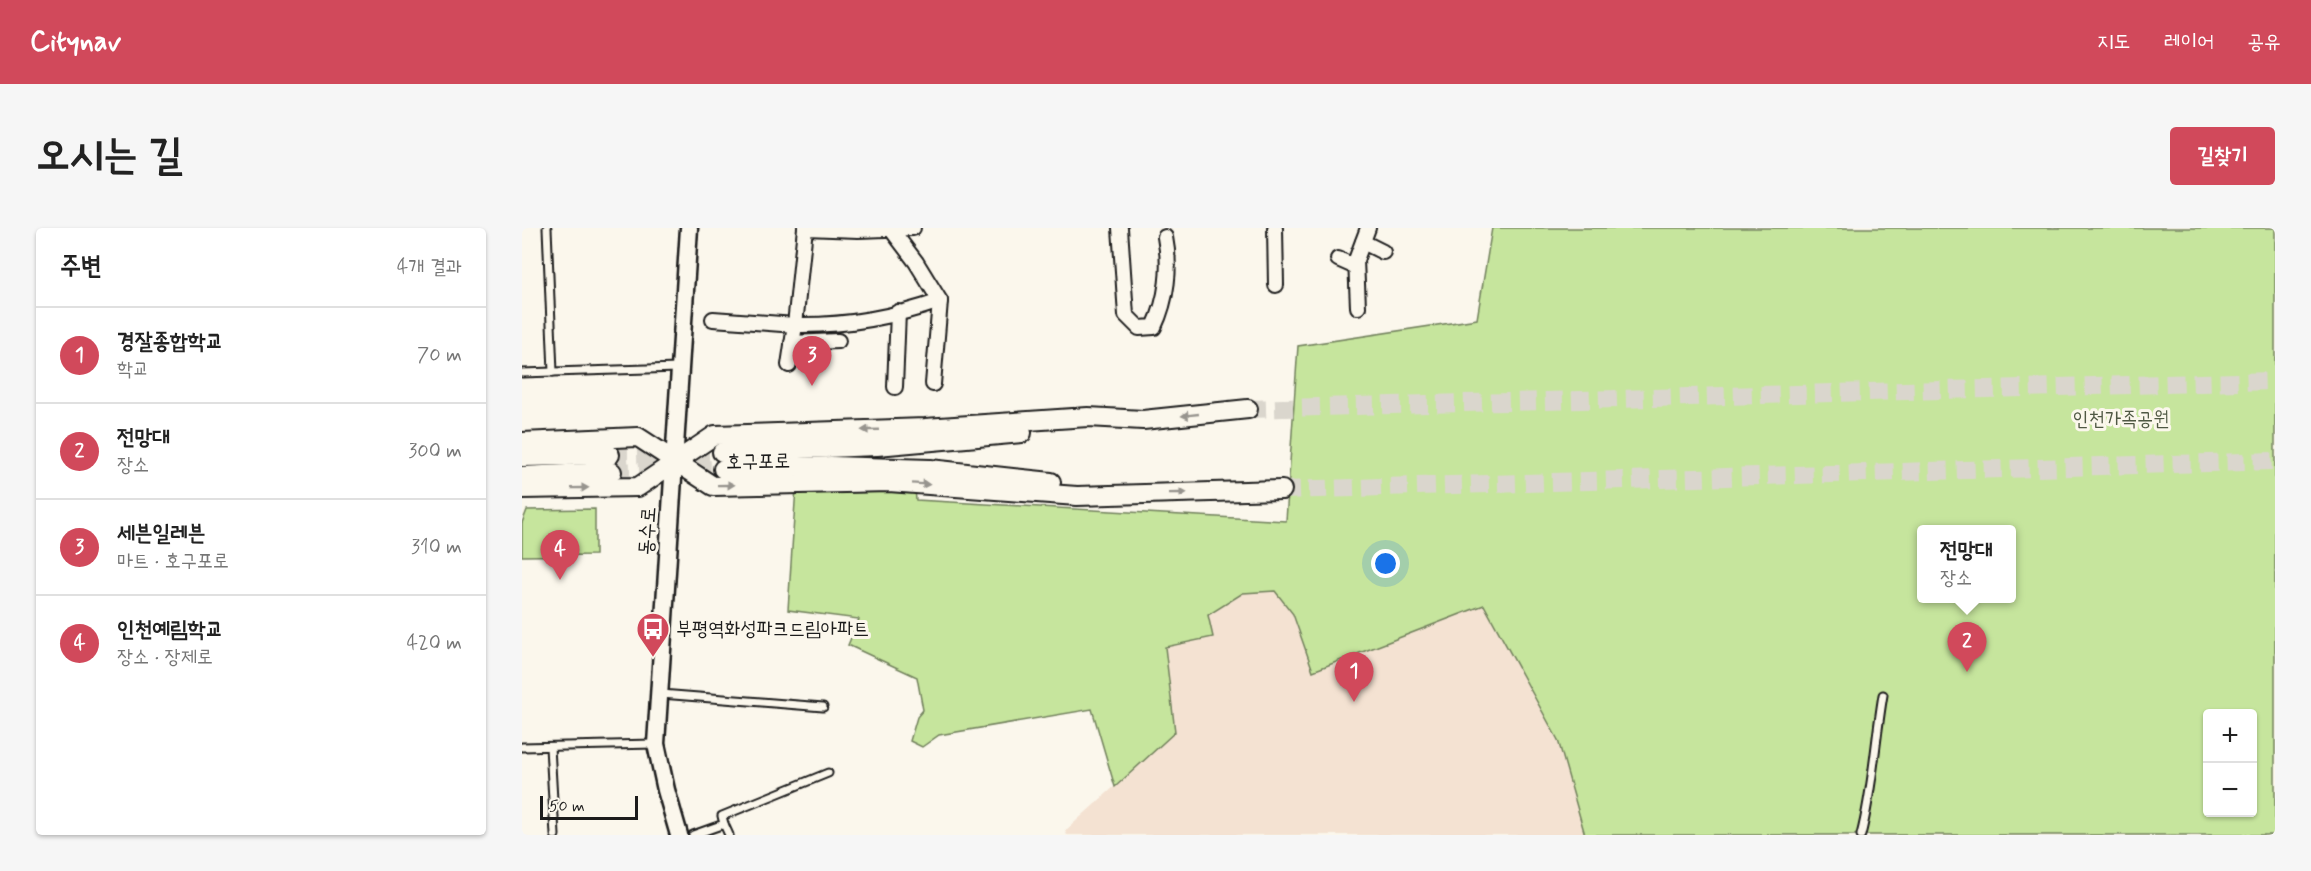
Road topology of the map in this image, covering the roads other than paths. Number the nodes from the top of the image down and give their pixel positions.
1 (547, 228) edge
2 (689, 228) edge
3 (805, 228) edge
4 (914, 228) edge
5 (1120, 228) edge
6 (1275, 228) edge
7 (1368, 228) edge
8 (891, 229) edge
9 (1165, 237) dead end
10 (1363, 242) junction
11 (1383, 252) dead end
12 (1338, 259) dead end
13 (1356, 267) junction
14 (1276, 285) dead end
15 (940, 302) junction
16 (1358, 308) dead end
17 (898, 312) junction
18 (713, 320) dead end
19 (795, 325) junction
20 (838, 341) dead end
21 (792, 343) junction
22 (789, 365) dead end
23 (680, 368) junction
24 (553, 372) junction
25 (522, 373) edge
26 (933, 384) dead end
27 (895, 387) dead end
28 (1248, 410) tunnel mouth
29 (1143, 420) junction
30 (522, 442) edge
31 (522, 458) edge
32 (674, 461) junction
33 (522, 476) edge
34 (522, 489) edge
35 (1282, 490) tunnel mouth
36 (1147, 493) junction
37 (658, 694) junction
38 (1883, 695) dead end
39 (824, 707) dead end
40 (656, 744) junction
41 (522, 747) edge
42 (549, 747) junction
43 (828, 773) dead end
44 (724, 824) junction
45 (555, 835) edge
46 (680, 835) edge
47 (693, 835) edge
48 (729, 835) edge
49 (1860, 835) edge

1 - 24 lane
2 - 23 street, 동수로
3 - 8 street
3 - 19 street
4 - 8 street
5 - 9 street
6 - 14 street
7 - 10 street
8 - 15 street
10 - 11 street
10 - 13 street
12 - 13 street
13 - 16 street
15 - 17 street
15 - 26 street
17 - 19 street
17 - 27 street
18 - 19 street
19 - 21 street
20 - 21 street
21 - 22 street
23 - 24 lane
23 - 32 street, 동수로
24 - 25 lane
28 -> 29 main road, 호구포로
29 -> 32 main road, 호구포로
29 - 36 main road, 호구포로
30 - 32 main road
31 - 33 main road
34 -> 32 main road
32 -> 36 main road, 호구포로
32 - 37 street, 동수로
36 -> 35 main road, 호구포로
37 - 39 lane
37 - 40 street, 동수로
38 - 49 lane
40 - 42 lane
40 - 46 street, 동수로
41 - 42 lane
42 - 45 lane
43 - 44 lane
44 - 47 lane
44 - 48 lane

